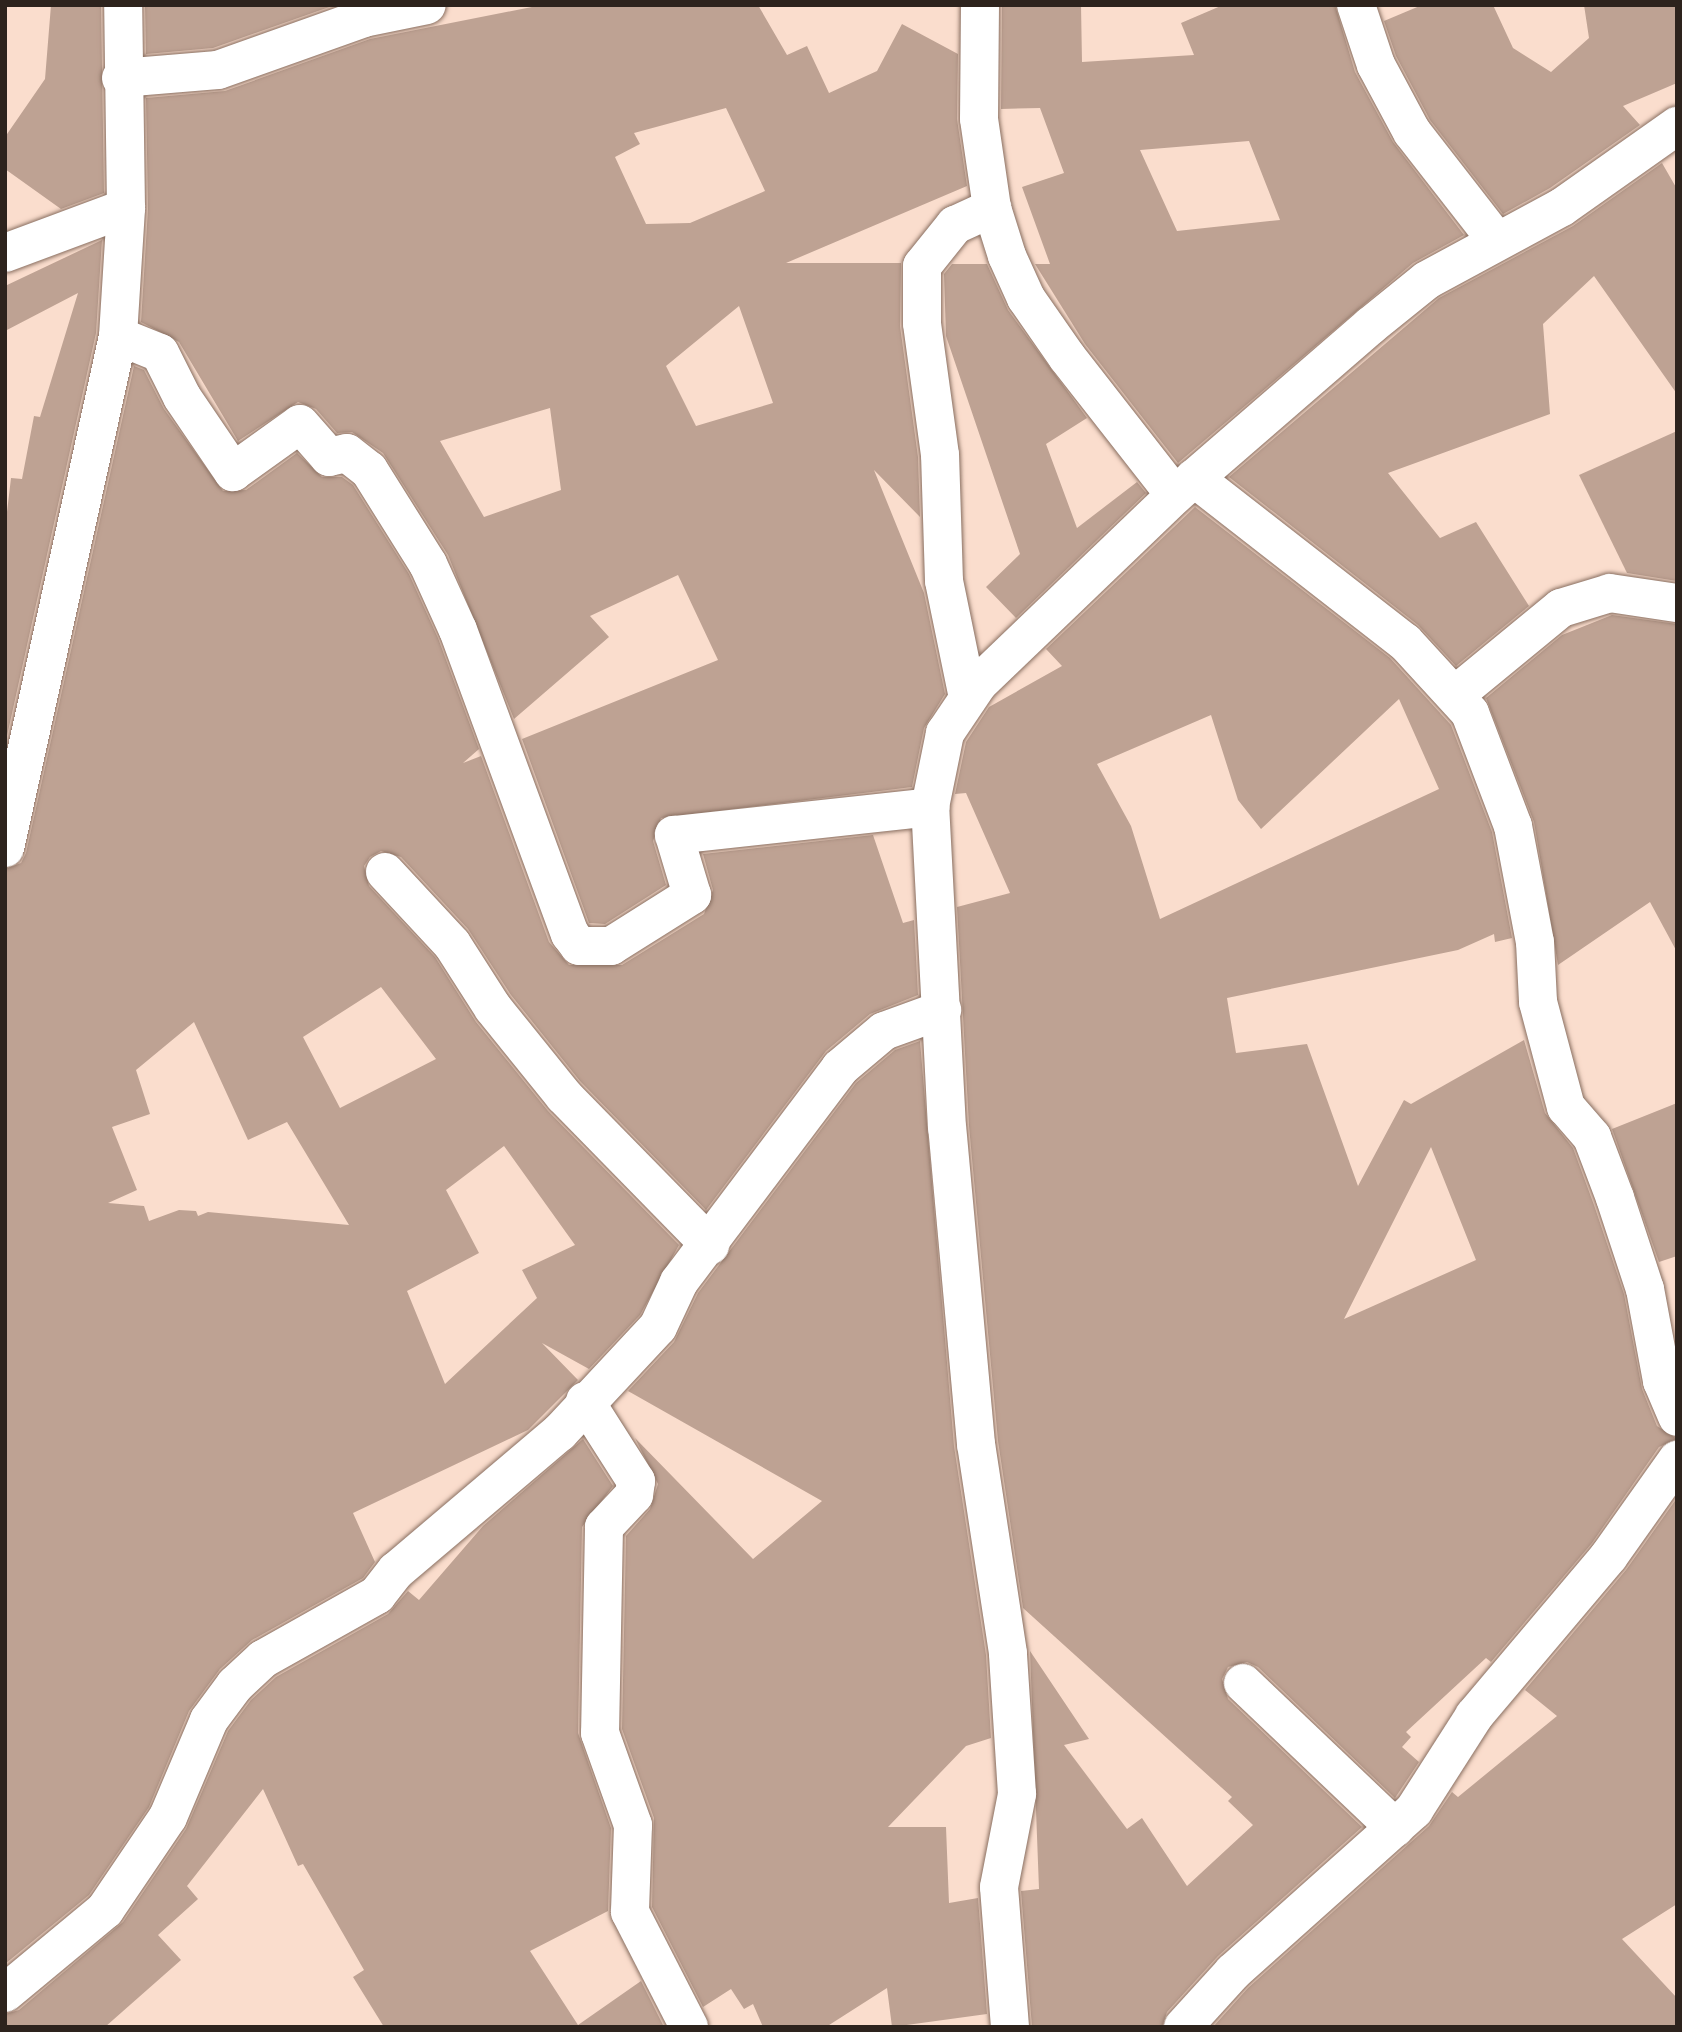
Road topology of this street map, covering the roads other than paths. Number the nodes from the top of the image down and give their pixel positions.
1 (123, 5) edge
2 (426, 5) edge
3 (979, 5) edge
4 (1356, 5) edge
5 (121, 78) junction
6 (1677, 126) edge
7 (126, 208) junction
8 (992, 208) junction
9 (1496, 241) junction
10 (5, 253) edge
11 (118, 336) junction
12 (1185, 486) junction
13 (1677, 603) edge
14 (1455, 695) junction
15 (968, 698) junction
16 (930, 807) junction
17 (5, 848) edge
18 (385, 872) dead end
19 (942, 1010) junction
20 (710, 1245) junction
21 (585, 1401) junction
22 (1677, 1417) edge
23 (1677, 1460) edge
24 (1243, 1683) dead end
25 (1395, 1828) junction
26 (5, 1993) edge
27 (1002, 2026) edge
28 (689, 2027) edge
29 (1183, 2027) edge

1 - 5 street
2 - 5 street
3 - 8 street
4 - 9 street
5 - 7 street
6 - 9 street
7 - 10 street
7 - 11 street
8 - 12 street
8 - 15 street
9 - 12 street
11 - 16 street
11 - 17 street
12 - 14 street
12 - 15 street
13 - 14 street
14 - 22 street
15 - 16 street
16 - 19 street
18 - 20 street
19 - 20 street
19 - 27 street
20 - 21 street
21 - 26 street
21 - 28 street
23 - 25 street
24 - 25 street
25 - 29 street

